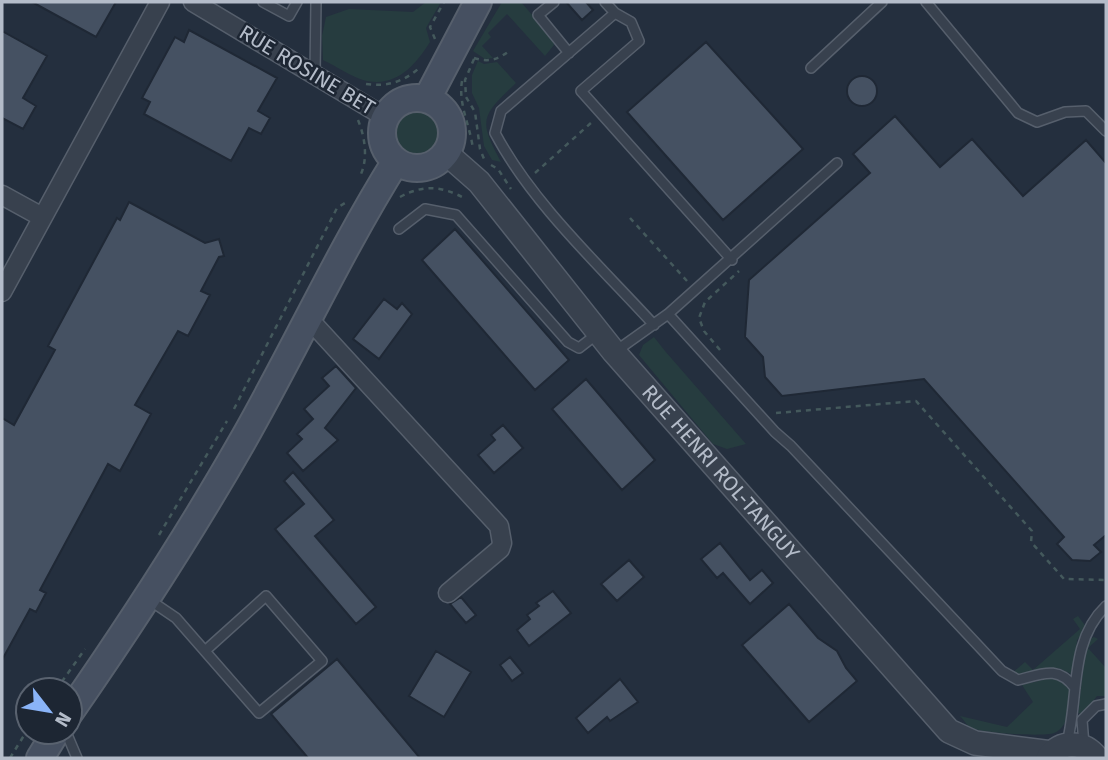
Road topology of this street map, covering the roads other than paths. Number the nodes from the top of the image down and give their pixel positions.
1 (160, 2) edge
2 (193, 2) edge
3 (263, 2) edge
4 (297, 2) edge
5 (316, 2) edge
6 (478, 2) edge
7 (554, 2) edge
8 (605, 2) edge
9 (882, 2) edge
10 (926, 2) edge
11 (615, 13) junction
12 (569, 53) junction
13 (810, 68) dead end
14 (315, 73) junction
15 (427, 99) junction
16 (385, 117) junction
17 (1106, 131) edge
18 (446, 153) junction
19 (396, 161) junction
20 (837, 163) dead end
21 (2, 195) edge
22 (43, 217) junction
23 (399, 229) dead end
24 (732, 260) junction
25 (2, 292) edge
26 (668, 314) junction
27 (308, 318) junction
28 (654, 324) junction
29 (599, 332) junction
30 (614, 352) junction
31 (448, 593) dead end
32 (147, 598) junction
33 (1106, 606) edge
34 (206, 650) junction
35 (1075, 688) junction
36 (84, 691) edge
37 (1106, 704) edge
38 (1057, 753) edge

1 - 22 street
2 - 14 street, RUE ROSINE BET
3 - 4 lane
5 - 14 lane
6 - 15 main road
7 - 12 lane
8 - 11 lane
9 - 13 lane
10 - 17 lane
11 - 12 lane
11 - 24 lane
12 - 28 lane
14 - 16 street, RUE ROSINE BET
15 - 16 main road
15 - 18 main road
16 - 19 main road
18 - 19 main road
18 - 29 street, RUE HENRI ROL-TANGUY
19 - 27 main road
20 - 24 lane
21 - 22 street
22 - 25 street
23 - 29 lane
24 - 26 lane
26 - 28 lane
26 - 35 lane
27 - 31 street
27 - 32 main road
28 - 30 lane
29 - 30 street, RUE HENRI ROL-TANGUY
30 - 38 street, RUE HENRI ROL-TANGUY
32 - 34 lane
32 - 36 main road
33 - 35 lane
34 - 34 lane
35 - 38 lane
37 - 38 lane

